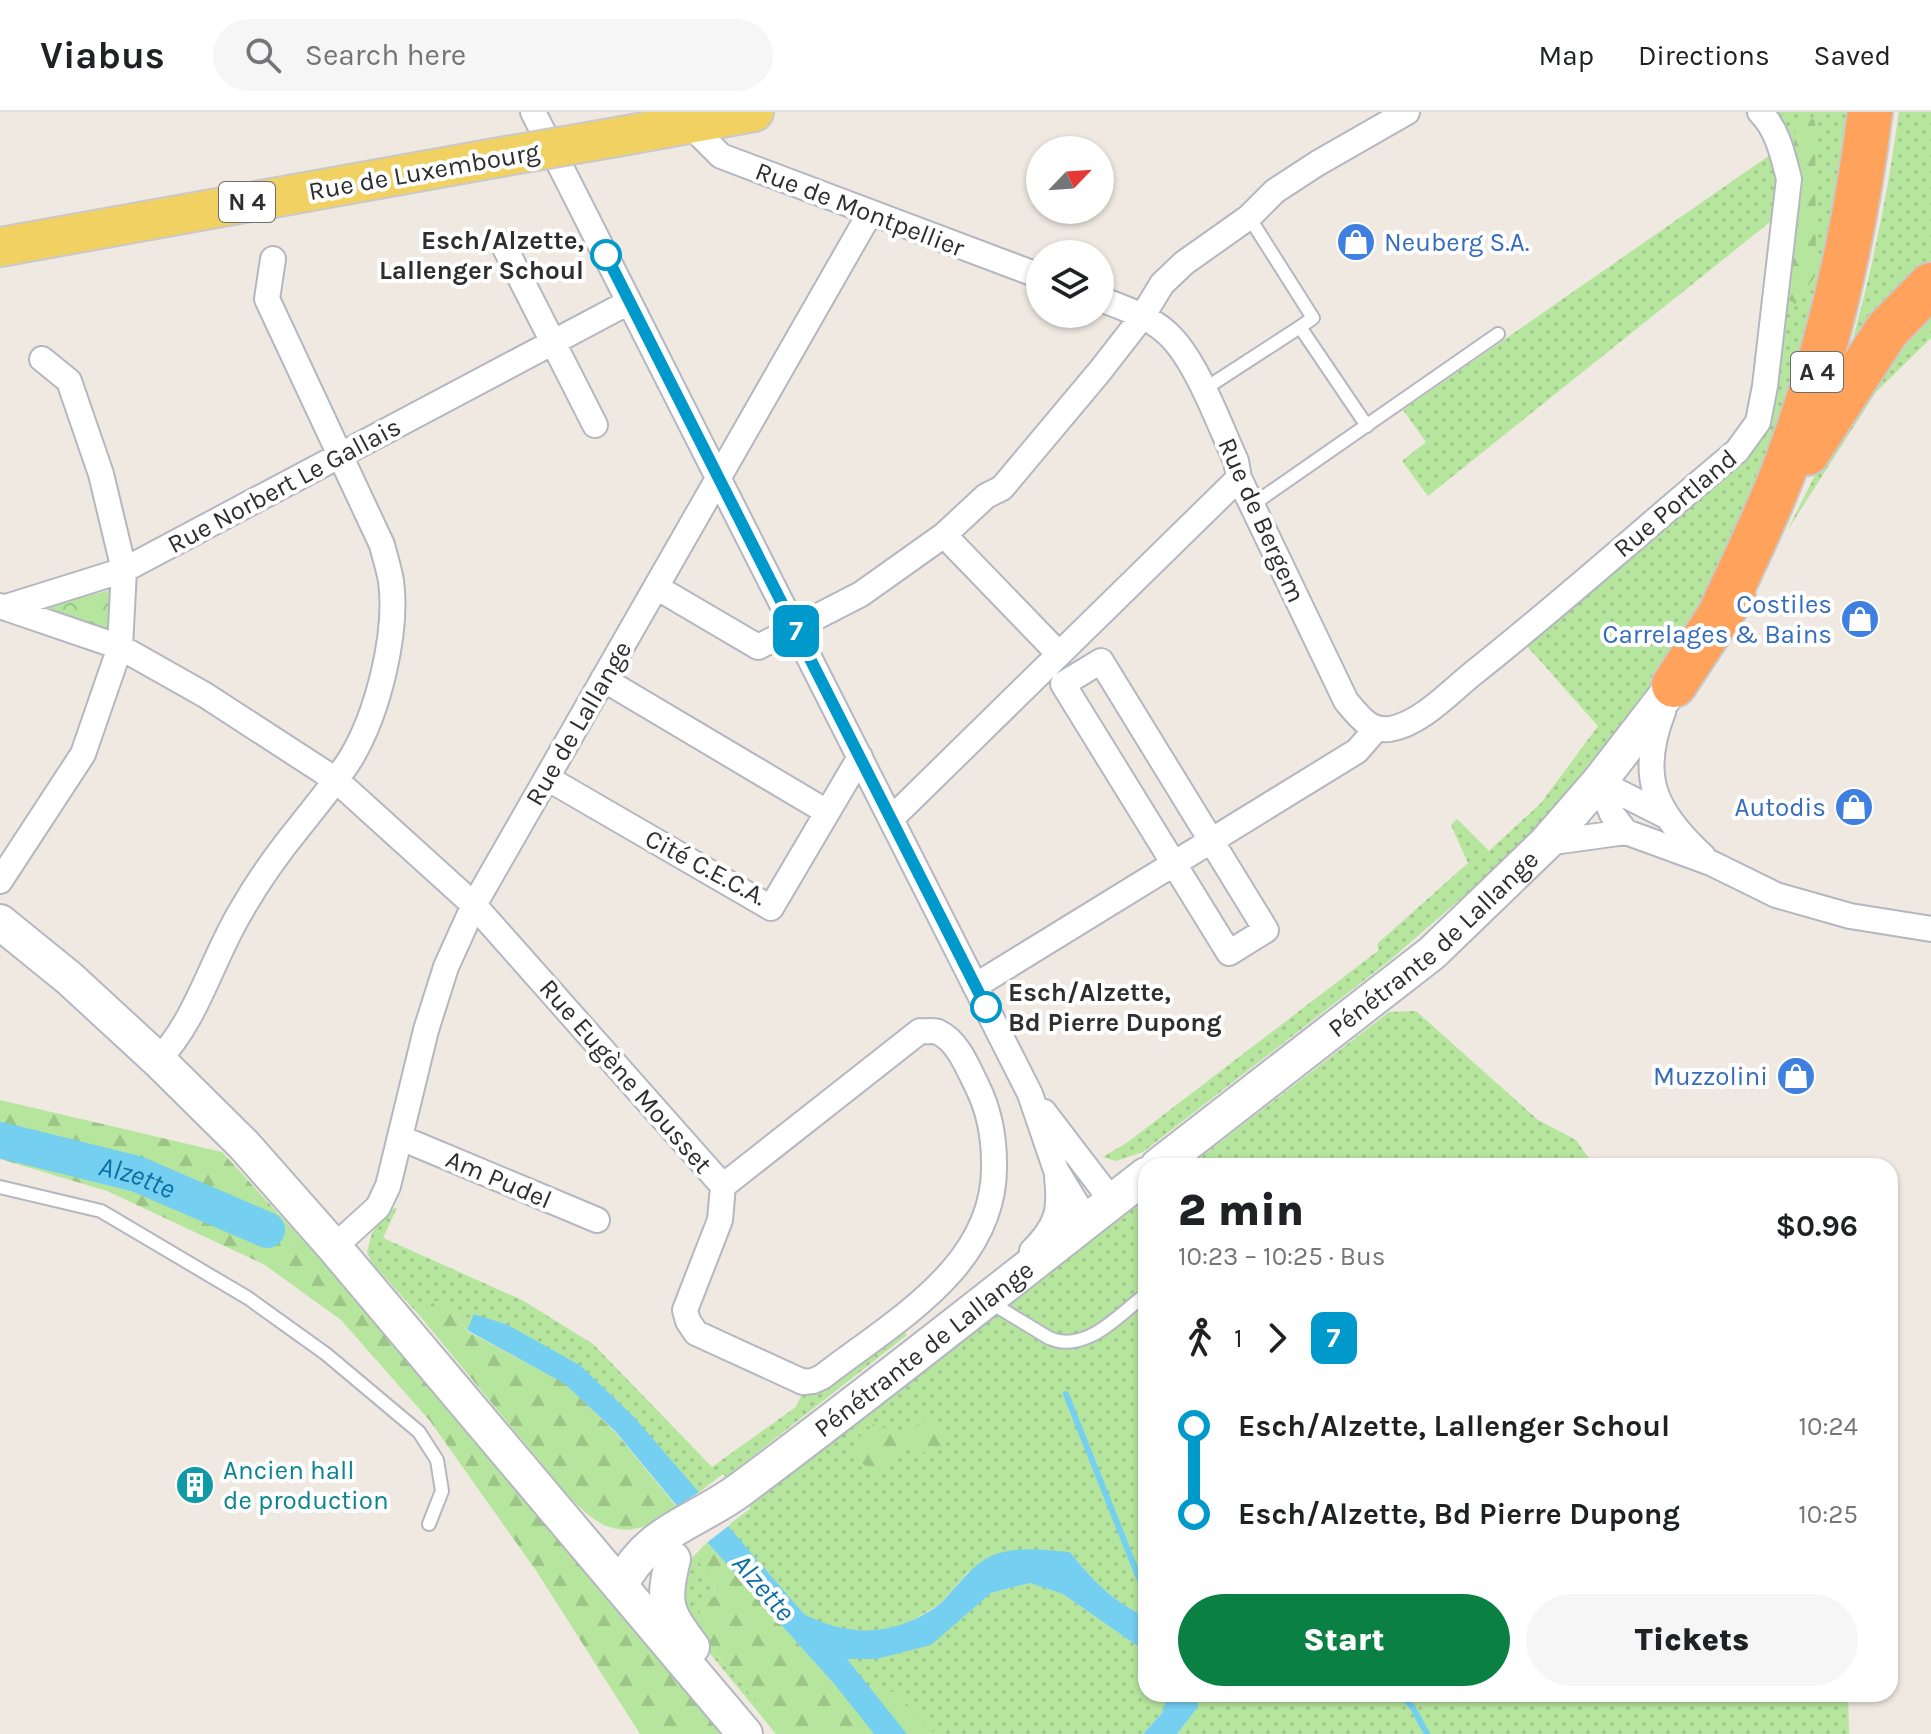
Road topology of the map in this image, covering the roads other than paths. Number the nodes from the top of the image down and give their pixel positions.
1 (533, 112) edge
2 (754, 112) edge
3 (1407, 112) edge
4 (1760, 112) edge
5 (1870, 112) edge
6 (1888, 112) edge
7 (697, 118) edge
8 (616, 123) edge
9 (490, 148) junction
10 (870, 213) junction
11 (1249, 217) junction
12 (0, 225) edge
13 (503, 244) dead end
14 (0, 247) edge
15 (273, 259) dead end
16 (1026, 271) edge
17 (1931, 285) edge
18 (629, 302) junction
19 (1114, 305) edge
20 (1142, 317) junction
21 (1300, 327) junction
22 (1498, 334) dead end
23 (553, 342) junction
24 (42, 359) dead end
25 (1203, 390) junction
26 (595, 425) dead end
27 (1367, 426) junction
28 (340, 455) junction
29 (1803, 459) junction
30 (718, 478) junction
31 (1239, 478) junction
32 (1252, 505) junction
33 (944, 535) junction
34 (124, 570) junction
35 (656, 587) junction
36 (3, 606) edge
37 (1718, 619) junction
38 (795, 629) junction
39 (120, 647) junction
40 (1059, 654) junction
41 (603, 679) junction
42 (1674, 685) junction
43 (1377, 728) junction
44 (860, 757) junction
45 (547, 778) junction
46 (336, 780) junction
47 (1599, 782) junction
48 (827, 812) junction
49 (1666, 816) junction
50 (891, 819) junction
51 (1626, 832) junction
52 (1212, 842) junction
53 (1546, 843) junction
54 (1711, 863) junction
55 (1175, 865) junction
56 (0, 881) edge
57 (474, 905) junction
58 (0, 922) edge
59 (1931, 929) edge
60 (975, 986) junction
61 (158, 1060) junction
62 (1030, 1094) junction
63 (401, 1138) junction
64 (1168, 1158) edge
65 (1056, 1170) junction
66 (1138, 1181) edge
67 (723, 1186) junction
68 (0, 1187) edge
69 (1099, 1211) junction
70 (597, 1220) dead end
71 (334, 1247) junction
72 (985, 1300) junction
73 (1138, 1300) edge
74 (429, 1524) dead end
75 (577, 1535) junction
76 (665, 1549) junction
77 (620, 1586) junction
78 (745, 1734) edge

1 - 18 street
2 - 7 main road, Rue de Luxembourg / N 4
3 - 11 street
4 - 43 street, Rue Portland
5 - 37 highway, A 4
6 - 29 highway, A 4
7 - 8 main road, Rue de Luxembourg / N 4
7 - 10 street, Rue de Montpellier
8 - 9 main road, Rue de Luxembourg / N 4
9 - 12 main road, Rue de Luxembourg / N 4
9 - 14 main road, Rue de Luxembourg / N 4
10 - 16 street, Rue de Montpellier
10 - 30 street, Rue de Lallange
11 - 20 street
11 - 21 lane
13 - 23 street
15 - 28 street
17 - 29 highway, A 4
18 - 23 street, Rue Norbert Le Gallais
18 - 30 street
19 - 20 street
20 - 25 street, Rue de Bergem
20 - 33 street
21 - 25 lane
21 - 27 lane
22 - 27 lane
23 - 26 street
23 - 28 street, Rue Norbert Le Gallais
24 - 34 street
25 - 31 street, Rue de Bergem
27 - 32 lane
28 - 34 street, Rue Norbert Le Gallais
28 - 46 street
29 - 37 highway, A 4
30 - 35 street, Rue de Lallange
30 - 38 street
31 - 32 street, Rue de Bergem
31 - 40 street
32 - 43 street, Rue de Bergem
33 - 38 street
33 - 40 street
34 - 36 street, Rue Norbert Le Gallais
34 - 39 street
35 - 38 street
35 - 41 street, Rue de Lallange
36 - 39 street, Rue Eugène Mousset
37 - 42 highway
38 - 44 street
39 - 46 street, Rue Eugène Mousset
39 - 56 street
40 - 50 street
41 - 45 street, Rue de Lallange
41 - 48 street
42 - 47 main road, Pénétrante de Lallange
42 - 49 street
43 - 52 street
44 - 48 street, Cité C.E.C.A.
44 - 50 street
45 - 48 street, Cité C.E.C.A.
45 - 57 street, Rue de Lallange
46 - 57 street, Rue Eugène Mousset
46 - 61 street
47 - 49 street
47 - 51 street
47 - 53 main road, Pénétrante de Lallange
49 - 54 street
50 - 60 street
51 - 53 street
51 - 54 street
52 - 55 street
52 - 55 street
52 - 55 street
53 - 64 main road, Pénétrante de Lallange
54 - 59 street
55 - 60 street
57 - 63 street, Rue de Lallange
57 - 67 street, Rue Eugène Mousset
58 - 61 main road
60 - 62 street
61 - 71 main road
62 - 65 street
62 - 69 street
63 - 70 street, Am Pudel
63 - 71 street, Rue de Lallange
65 - 69 street
65 - 72 street
66 - 69 main road, Pénétrante de Lallange
67 - 67 street, Rue Eugène Mousset
68 - 74 lane
69 - 72 main road, Pénétrante de Lallange
71 - 75 main road
72 - 73 lane
72 - 76 main road, Pénétrante de Lallange
75 - 76 main road
75 - 77 main road
76 - 77 main road, Pénétrante de Lallange
76 - 78 main road
77 - 78 main road

